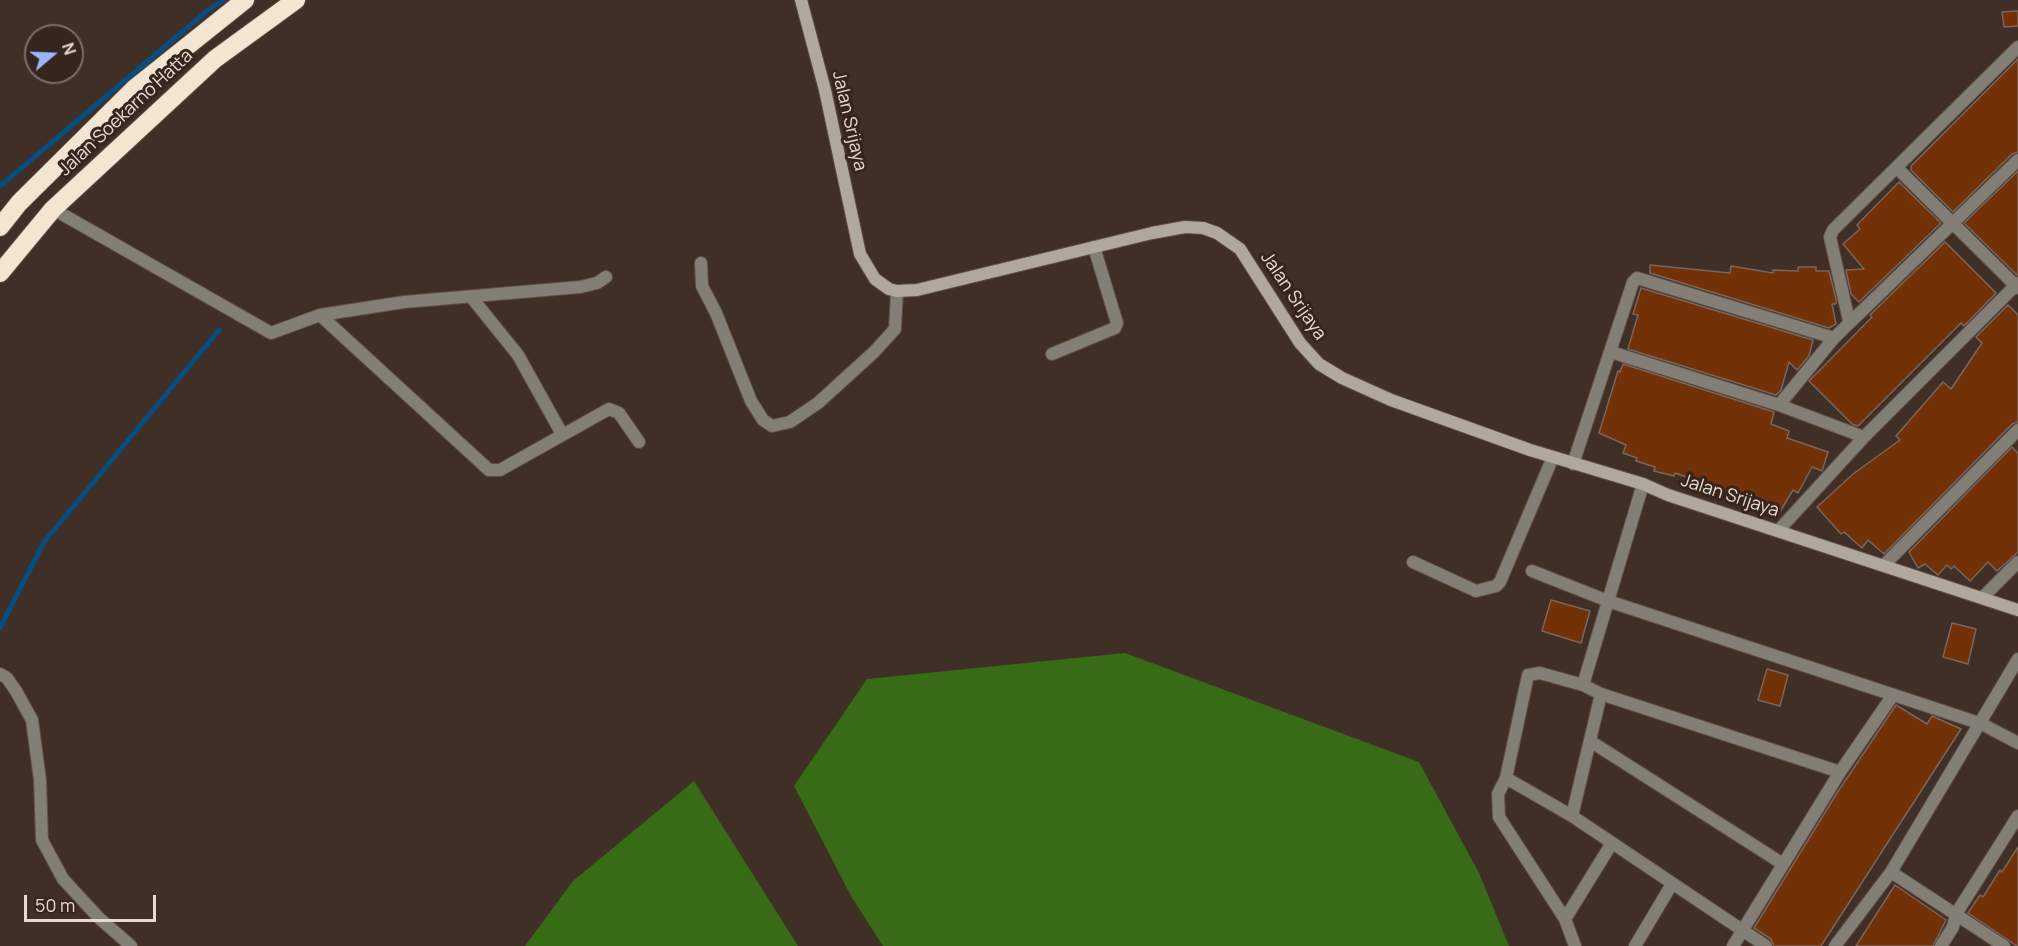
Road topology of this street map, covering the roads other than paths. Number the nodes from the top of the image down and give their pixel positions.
1 (245, 0) edge
2 (296, 0) edge
3 (801, 0) edge
4 (2018, 47) edge
5 (2018, 160) edge
6 (1897, 168) junction
7 (53, 209) junction
8 (1955, 223) junction
9 (0, 227) edge
10 (1094, 247) junction
11 (701, 262) dead end
12 (0, 273) edge
13 (606, 277) dead end
14 (2017, 285) edge
15 (897, 291) junction
16 (472, 298) junction
17 (320, 315) junction
18 (1850, 321) junction
19 (1834, 338) junction
20 (1611, 352) junction
21 (1052, 354) dead end
22 (1779, 405) junction
23 (2018, 430) edge
24 (562, 434) junction
25 (1864, 436) junction
26 (639, 442) dead end
27 (1552, 458) junction
28 (1573, 464) junction
29 (1643, 483) junction
30 (1778, 531) junction
31 (1413, 562) dead end
32 (2018, 562) edge
33 (1884, 566) junction
34 (1532, 571) dead end
35 (1982, 598) junction
36 (1608, 601) junction
37 (2018, 610) edge
38 (2018, 659) edge
39 (4, 676) edge
40 (1583, 685) junction
41 (1601, 694) junction
42 (1893, 695) junction
43 (1982, 724) junction
44 (1590, 741) junction
45 (2018, 743) edge
46 (1840, 772) junction
47 (1506, 778) junction
48 (1572, 816) junction
49 (2018, 816) edge
50 (1612, 843) junction
51 (1783, 864) junction
52 (1890, 872) junction
53 (1672, 884) junction
54 (1956, 914) junction
55 (1565, 919) junction
56 (1743, 931) junction
57 (131, 946) edge
58 (1575, 946) edge
59 (1635, 946) edge
60 (1733, 946) edge
61 (1766, 946) edge
62 (1835, 946) edge
63 (1941, 946) edge
64 (2004, 946) edge

1 - 9 highway, Jalan Soekarno Hatta
2 - 7 highway, Jalan Soekarno Hatta
3 - 15 street, Jalan Srijaya
4 - 6 street
5 - 8 street
6 - 8 street
6 - 18 street
7 - 12 highway, Jalan Soekarno Hatta
7 - 17 street
8 - 14 street
8 - 18 street
10 - 15 street, Jalan Srijaya
10 - 21 street
10 - 27 street, Jalan Srijaya
11 - 15 street
13 - 16 street
14 - 25 street
16 - 17 street
16 - 24 street
17 - 24 street
18 - 19 street
19 - 20 street
19 - 22 street
20 - 22 street
20 - 28 street
22 - 25 street
23 - 33 street
24 - 26 street
25 - 30 street
27 - 28 street, Jalan Srijaya
27 - 31 street
28 - 29 street, Jalan Srijaya
29 - 30 street, Jalan Srijaya
29 - 36 street
30 - 33 street, Jalan Srijaya
32 - 35 street
33 - 35 street, Jalan Srijaya
34 - 36 street
35 - 37 street, Jalan Srijaya
36 - 40 street
36 - 42 street
38 - 43 street
39 - 57 street
40 - 41 street
40 - 47 street
41 - 44 street
41 - 46 street
42 - 43 street
42 - 46 street
43 - 45 street
43 - 52 street
44 - 48 street
44 - 51 street
46 - 51 street
47 - 48 street
47 - 55 street
48 - 50 street
49 - 54 street
50 - 53 street
50 - 55 street
51 - 56 street
52 - 54 street
52 - 62 street
53 - 56 street
53 - 59 street
54 - 63 street
54 - 64 street
55 - 58 street
56 - 60 street
56 - 61 street

